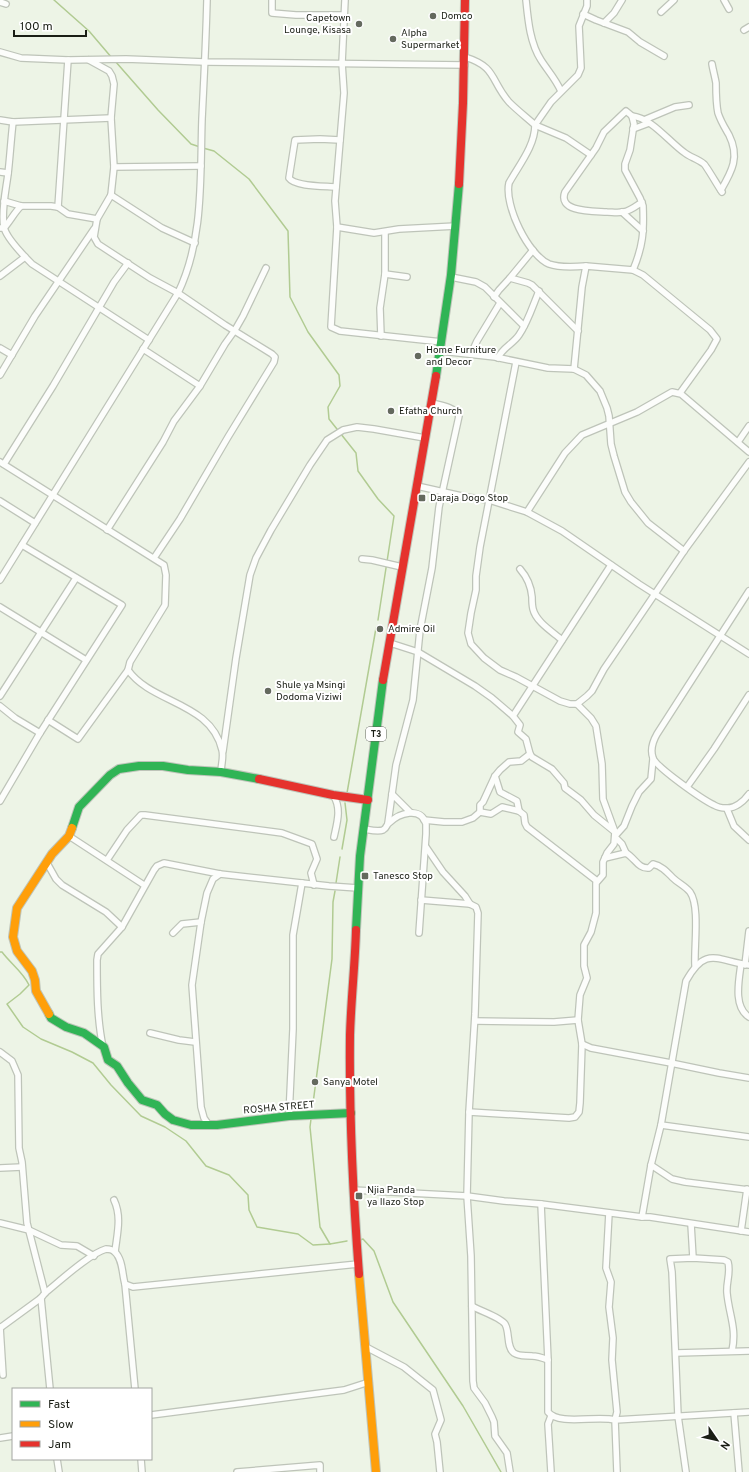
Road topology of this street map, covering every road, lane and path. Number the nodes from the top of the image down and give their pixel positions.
1 (207, 0) edge
2 (272, 0) edge
3 (345, 0) edge
4 (465, 0) edge
5 (526, 0) edge
6 (587, 0) edge
7 (622, 0) edge
8 (674, 0) edge
9 (724, 0) edge
10 (730, 9) dead end
11 (661, 12) dead end
12 (584, 14) junction
13 (344, 15) junction
14 (604, 23) junction
15 (0, 52) edge
16 (664, 56) dead end
17 (68, 60) junction
18 (90, 60) junction
19 (465, 61) junction
20 (205, 62) junction
21 (342, 63) junction
22 (712, 64) dead end
23 (561, 91) junction
24 (689, 105) dead end
25 (632, 116) junction
26 (111, 118) junction
27 (64, 119) junction
28 (0, 120) edge
29 (13, 122) junction
30 (646, 122) junction
31 (535, 125) junction
32 (634, 128) junction
33 (340, 140) junction
34 (591, 155) junction
35 (201, 166) junction
36 (114, 167) junction
37 (0, 172) edge
38 (8, 173) junction
39 (336, 187) junction
40 (111, 195) junction
41 (4, 202) junction
42 (642, 202) junction
43 (21, 206) junction
44 (58, 208) junction
45 (622, 212) junction
46 (97, 219) junction
47 (96, 226) junction
48 (456, 226) junction
49 (337, 227) junction
50 (2, 228) edge
51 (643, 231) junction
52 (384, 232) junction
53 (195, 243) junction
54 (533, 250) junction
55 (25, 257) junction
56 (128, 263) junction
57 (586, 266) junction
58 (266, 268) dead end
59 (633, 270) junction
60 (385, 274) junction
61 (0, 276) edge
62 (407, 277) dead end
63 (451, 277) junction
64 (510, 278) junction
65 (58, 281) junction
66 (539, 291) junction
67 (178, 293) junction
68 (494, 298) junction
69 (500, 303) junction
70 (99, 307) junction
71 (524, 326) junction
72 (234, 330) junction
73 (578, 331) junction
74 (381, 336) junction
75 (149, 340) junction
76 (441, 346) junction
77 (0, 348) edge
78 (143, 349) junction
79 (471, 354) junction
80 (12, 355) junction
81 (498, 358) junction
82 (516, 362) junction
83 (574, 369) junction
84 (0, 375) edge
85 (200, 386) junction
86 (680, 393) junction
87 (432, 403) junction
88 (610, 422) junction
89 (749, 426) edge
90 (426, 438) junction
91 (738, 442) junction
92 (749, 452) edge
93 (749, 462) edge
94 (2, 463) edge
95 (417, 486) junction
96 (443, 492) junction
97 (53, 495) junction
98 (489, 500) junction
99 (0, 501) edge
100 (527, 512) junction
101 (35, 524) junction
102 (107, 530) junction
103 (22, 545) junction
104 (684, 551) junction
105 (154, 558) junction
106 (362, 560) dead end
107 (611, 565) junction
108 (398, 566) junction
109 (520, 569) dead end
110 (76, 578) junction
111 (0, 580) edge
112 (749, 591) edge
113 (655, 594) junction
114 (0, 607) edge
115 (41, 632) junction
116 (720, 634) junction
117 (562, 640) junction
118 (390, 643) junction
119 (418, 652) junction
120 (749, 654) edge
121 (86, 660) junction
122 (128, 670) junction
123 (532, 686) junction
124 (749, 695) edge
125 (0, 696) edge
126 (577, 704) junction
127 (0, 706) edge
128 (512, 716) junction
129 (48, 720) junction
130 (40, 733) junction
131 (223, 752) junction
132 (530, 754) junction
133 (653, 759) junction
134 (221, 772) junction
135 (495, 776) junction
136 (686, 787) junction
137 (392, 794) junction
138 (749, 794) edge
139 (333, 795) junction
140 (368, 800) junction
141 (0, 801) edge
142 (727, 809) junction
143 (519, 811) junction
144 (410, 812) junction
145 (480, 812) junction
146 (424, 820) junction
147 (388, 823) junction
148 (364, 829) junction
149 (615, 835) junction
150 (68, 836) junction
151 (334, 837) dead end
152 (749, 840) edge
153 (426, 847) junction
154 (626, 853) junction
155 (605, 858) junction
156 (107, 860) junction
157 (47, 863) junction
158 (220, 874) junction
159 (597, 881) junction
160 (302, 883) junction
161 (144, 885) junction
162 (314, 885) junction
163 (358, 888) junction
164 (421, 900) junction
165 (470, 904) junction
166 (201, 922) junction
167 (122, 928) junction
168 (749, 931) edge
169 (173, 933) dead end
170 (419, 933) dead end
171 (695, 965) junction
172 (745, 965) edge
173 (749, 1017) edge
174 (578, 1020) junction
175 (475, 1021) junction
176 (150, 1033) dead end
177 (195, 1042) junction
178 (582, 1044) junction
179 (104, 1047) junction
180 (0, 1052) edge
181 (671, 1063) junction
182 (749, 1078) edge
183 (469, 1112) junction
184 (351, 1113) junction
185 (289, 1116) junction
186 (208, 1125) junction
187 (661, 1125) junction
188 (749, 1137) edge
189 (650, 1165) junction
190 (22, 1167) junction
191 (0, 1168) edge
192 (353, 1190) junction
193 (748, 1190) edge
194 (467, 1196) junction
195 (114, 1200) dead end
196 (541, 1204) junction
197 (609, 1213) junction
198 (642, 1218) junction
199 (0, 1223) edge
200 (691, 1224) junction
201 (28, 1230) junction
202 (741, 1231) junction
203 (749, 1232) edge
204 (115, 1252) junction
205 (94, 1256) junction
206 (693, 1258) junction
207 (358, 1264) junction
208 (126, 1284) junction
209 (43, 1295) junction
210 (472, 1306) junction
211 (0, 1327) edge
212 (366, 1347) junction
213 (732, 1351) junction
214 (749, 1351) edge
215 (676, 1353) junction
216 (548, 1360) junction
217 (3, 1375) dead end
218 (369, 1382) junction
219 (50, 1388) edge
220 (135, 1388) edge
221 (749, 1412) edge
222 (734, 1413) junction
223 (152, 1415) edge
224 (551, 1416) junction
225 (678, 1416) junction
226 (615, 1420) junction
227 (12, 1436) edge
228 (0, 1438) edge
229 (57, 1460) edge
230 (141, 1460) edge
231 (59, 1472) edge
232 (142, 1472) edge
233 (237, 1472) edge
234 (320, 1472) edge
235 (376, 1472) edge
236 (440, 1472) edge
237 (510, 1472) edge
238 (551, 1472) edge
239 (617, 1472) edge
240 (686, 1472) edge
241 (739, 1472) edge

1 - 20 street
2 - 13 street
3 - 13 street
4 - 19 main road, T3
5 - 23 street
6 - 12 street
7 - 14 street
8 - 11 street
9 - 10 street
12 - 14 street
12 - 23 street
13 - 21 street
14 - 16 street
15 - 17 street
17 - 18 street
17 - 27 street
18 - 20 street
18 - 26 street
19 - 21 street
19 - 31 street
19 - 48 main road, T3
20 - 21 street
20 - 35 street
21 - 33 street
22 - 30 street
23 - 31 street
24 - 30 street
25 - 30 street
25 - 32 street
25 - 34 street
26 - 27 street
26 - 36 street
27 - 29 street
27 - 44 street
28 - 29 street
29 - 38 street
30 - 32 street
31 - 34 street
31 - 54 street
32 - 42 street
33 - 39 street
33 - 39 street
34 - 45 street
35 - 36 street
35 - 53 street
36 - 40 street
37 - 38 street
38 - 41 street
39 - 49 street
40 - 46 street
40 - 53 street
41 - 43 street
41 - 50 street
42 - 45 street
42 - 51 street
43 - 44 street
43 - 50 street
44 - 46 street
45 - 51 street
46 - 47 street
47 - 56 street
47 - 65 street
48 - 52 street
48 - 63 main road, T3
49 - 52 street
49 - 74 street
50 - 55 street
51 - 59 street
52 - 60 street
53 - 67 street
54 - 57 street
54 - 64 street
55 - 61 street
55 - 65 street
56 - 67 street
56 - 70 street
57 - 59 street
57 - 73 street
58 - 72 street
59 - 86 street
60 - 62 street
60 - 74 street
63 - 68 street
63 - 76 main road, T3
64 - 66 street
64 - 68 street
65 - 70 street
65 - 80 street
66 - 71 street
66 - 73 street
67 - 72 street
67 - 75 street
68 - 69 street
69 - 71 street
69 - 79 street
70 - 75 street
70 - 94 street
71 - 81 street
72 - 85 street
72 - 105 street
73 - 83 street
74 - 76 street
75 - 78 street
76 - 79 street
76 - 87 main road, T3
77 - 80 street
78 - 85 street
78 - 97 street
79 - 81 street
80 - 84 street
81 - 82 street
82 - 83 street
82 - 98 street
83 - 88 street
85 - 102 street
86 - 88 street
86 - 91 street
87 - 90 main road, T3
87 - 96 street
88 - 100 street
88 - 104 street
89 - 91 street
90 - 95 main road, T3
90 - 131 street
91 - 92 street
93 - 104 street
94 - 97 street
95 - 96 street
95 - 108 main road, T3
96 - 98 street
96 - 119 street
97 - 101 street
97 - 102 street
98 - 100 street
98 - 123 street
99 - 101 street
100 - 107 street
101 - 103 street
102 - 105 street
103 - 110 street
103 - 111 street
104 - 113 street
105 - 122 street
106 - 108 street
107 - 113 street
107 - 117 street
108 - 118 main road, T3
109 - 117 street
110 - 115 street
110 - 121 street
112 - 116 street
113 - 116 street
113 - 126 street
114 - 115 street
115 - 121 street
115 - 125 street
116 - 120 street
116 - 133 street
117 - 123 street
118 - 119 street
118 - 140 main road, T3
119 - 128 street
119 - 137 street
121 - 129 street
122 - 129 street
122 - 131 street
123 - 126 street
123 - 128 street
124 - 136 street
126 - 149 street
127 - 130 street
128 - 132 street
129 - 130 street
130 - 141 street
131 - 134 street
132 - 135 street
132 - 149 street
133 - 136 street
133 - 149 street
134 - 139 main road
134 - 150 main road
135 - 143 street
135 - 145 street
136 - 142 street
137 - 144 street
137 - 147 street
138 - 142 street
139 - 140 main road
139 - 151 street
140 - 148 main road, T3
142 - 152 street
143 - 145 street
143 - 159 street
144 - 146 street
144 - 147 street
145 - 146 street
146 - 153 street
147 - 148 street
148 - 163 main road, T3
149 - 154 street
149 - 155 street
150 - 156 street
150 - 157 main road
153 - 164 street
153 - 165 street
154 - 155 street
154 - 171 street
155 - 159 street
156 - 161 street
156 - 162 street
157 - 167 street
157 - 179 main road
158 - 160 street
158 - 161 street
158 - 166 street
159 - 174 street
160 - 162 street
160 - 185 street
161 - 167 street
162 - 163 street
163 - 184 main road, T3
164 - 165 street
164 - 170 street
165 - 175 street
166 - 169 street
166 - 177 street
167 - 179 street
168 - 172 street
171 - 172 street
171 - 181 street
172 - 173 street
174 - 175 street
174 - 178 street
175 - 183 street
176 - 177 street
177 - 186 street
178 - 181 street
178 - 183 street
179 - 186 main road, ROSHA STREET
180 - 190 street
181 - 182 street
181 - 187 street
183 - 194 street
184 - 185 main road, ROSHA STREET
184 - 192 main road, T3
185 - 186 main road, ROSHA STREET
187 - 188 street
187 - 189 street
189 - 193 street
189 - 198 street
190 - 191 street
190 - 201 street
192 - 194 street
192 - 207 main road, T3
193 - 202 street
194 - 196 street
194 - 210 street
195 - 204 street
196 - 197 street
196 - 216 street
197 - 198 street
197 - 226 street
198 - 200 street
199 - 201 street
200 - 202 street
200 - 206 street
201 - 205 street
201 - 209 street
202 - 203 street
204 - 205 street
204 - 208 street
205 - 209 street
206 - 213 street
206 - 215 street
207 - 208 street
207 - 212 main road, T3
208 - 220 street
209 - 211 street
209 - 219 street
210 - 216 street
210 - 237 street
211 - 217 street
212 - 218 main road, T3
212 - 236 street
213 - 214 street
213 - 215 street
215 - 225 street
216 - 224 street
218 - 223 street
218 - 235 main road, T3
221 - 222 street
222 - 225 street
222 - 241 street
224 - 226 street
224 - 238 street
225 - 226 street
225 - 240 street
226 - 239 street
227 - 228 street
229 - 231 street
230 - 232 street
233 - 234 street

